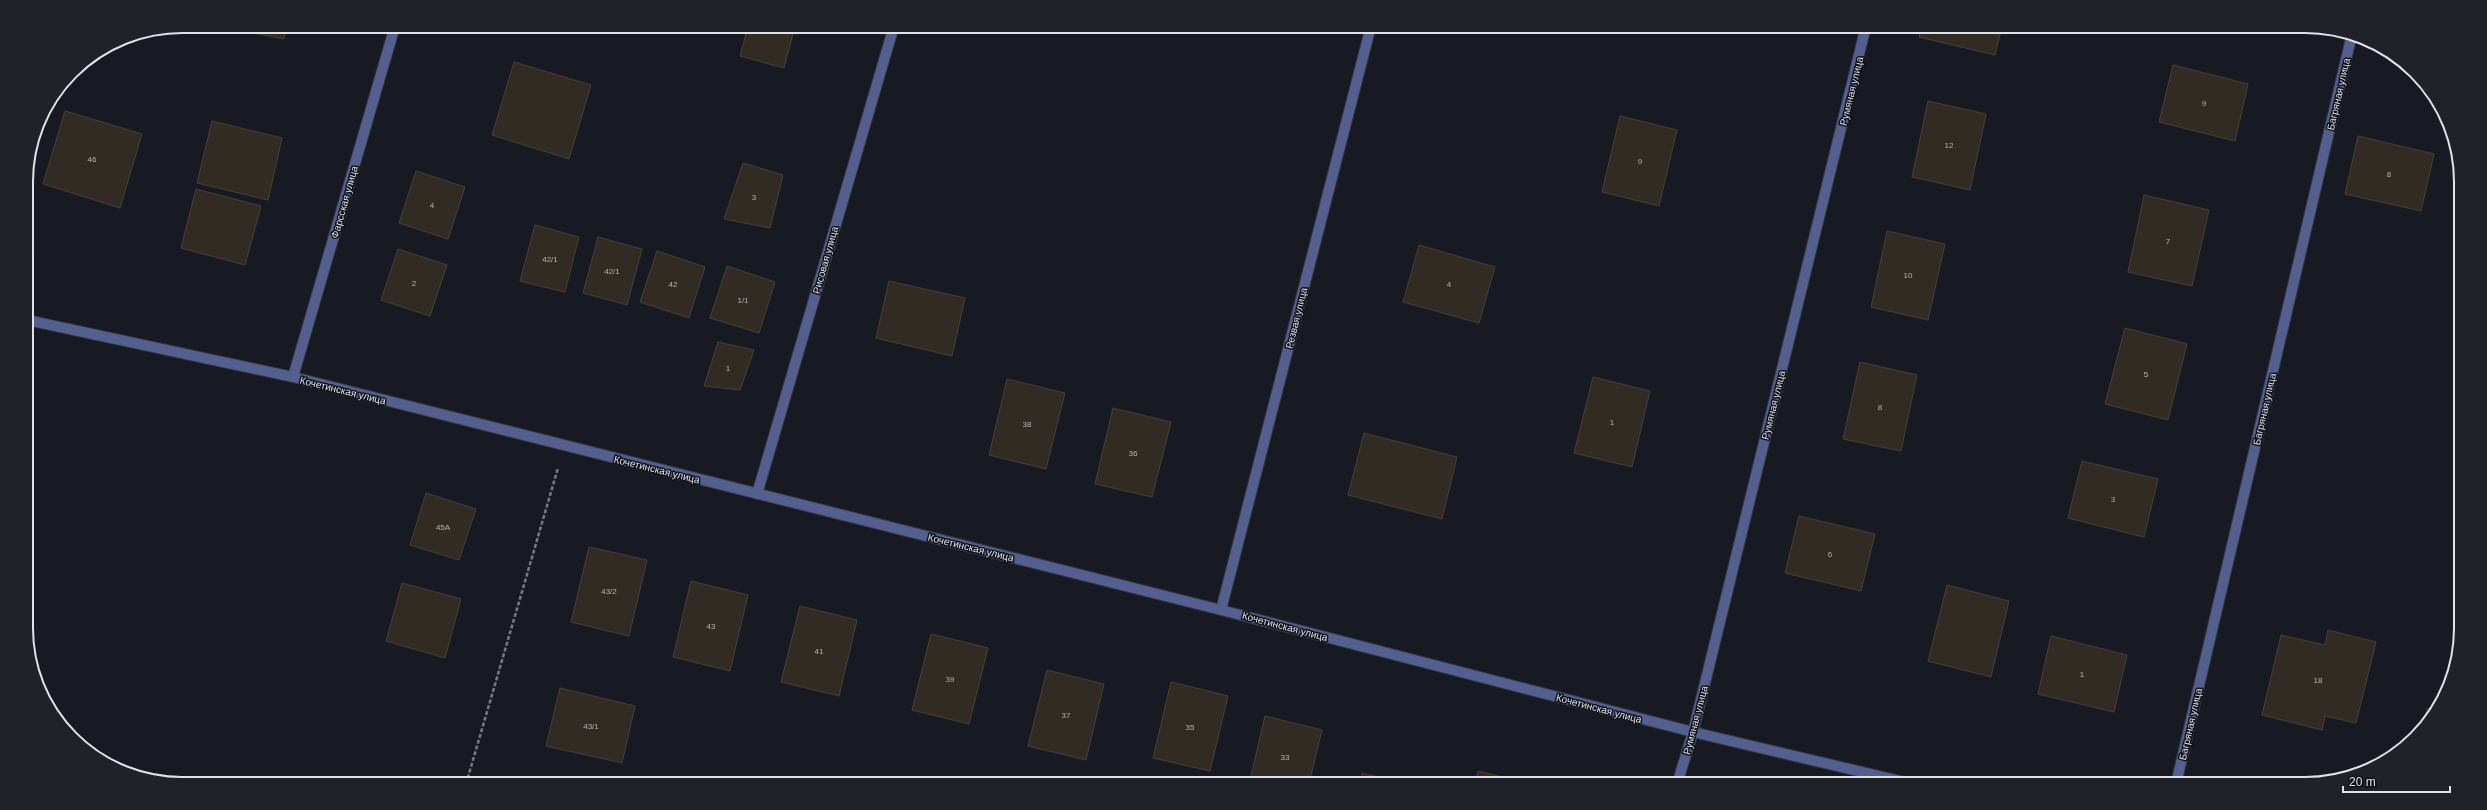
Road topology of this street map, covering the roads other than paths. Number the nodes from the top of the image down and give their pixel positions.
1 (393, 33) edge
2 (892, 33) edge
3 (1369, 33) edge
4 (1864, 33) edge
5 (2351, 40) edge
6 (33, 321) edge
7 (293, 377) junction
8 (757, 494) junction
9 (1221, 610) junction
10 (1693, 732) junction
11 (1679, 777) edge
12 (1883, 777) edge
13 (2178, 777) edge

1 - 7 street, Фарсская улица
2 - 8 street, Рисовая улица
3 - 9 street, Резвая улица
4 - 10 street, Румяная улица
5 - 13 street, Багряная улица
6 - 7 street, Кочетинская улица
7 - 8 street, Кочетинская улица
8 - 9 street, Кочетинская улица
9 - 10 street, Кочетинская улица
10 - 11 street, Румяная улица
10 - 12 street, Кочетинская улица

